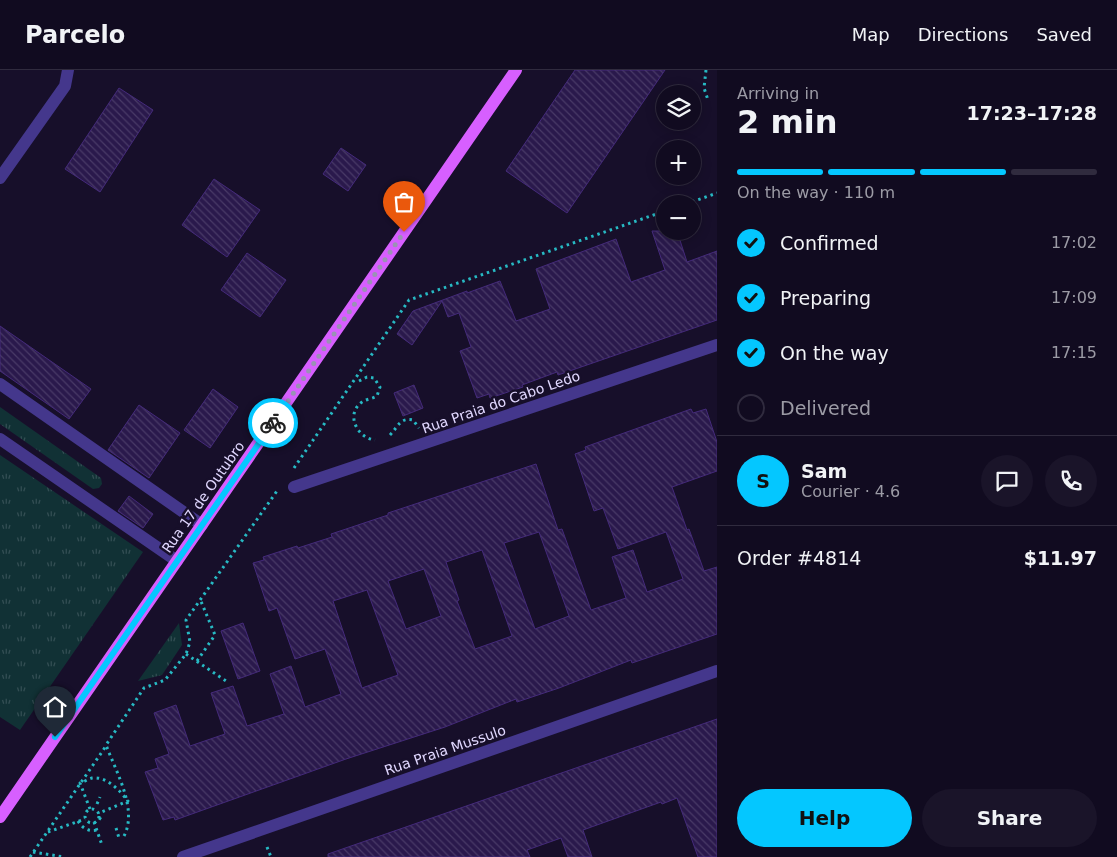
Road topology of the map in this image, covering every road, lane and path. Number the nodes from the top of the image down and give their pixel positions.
1 (68, 70) edge
2 (516, 70) edge
3 (706, 70) edge
4 (708, 100) dead end
5 (0, 178) edge
6 (717, 193) edge
7 (701, 199) edge
8 (656, 214) edge
9 (717, 345) edge
10 (358, 381) dead end
11 (0, 384) edge
12 (419, 432) dead end
13 (386, 438) dead end
14 (0, 439) edge
15 (379, 440) dead end
16 (294, 468) dead end
17 (288, 486) joint
18 (202, 524) junction
19 (177, 561) junction
20 (200, 599) junction
21 (186, 654) junction
22 (197, 661) junction
23 (717, 670) edge
24 (226, 681) dead end
25 (106, 746) junction
26 (80, 783) junction
27 (100, 796) dead end
28 (128, 802) junction
29 (97, 804) dead end
30 (90, 808) junction
31 (99, 813) junction
32 (0, 817) edge
33 (99, 818) junction
34 (85, 819) junction
35 (78, 821) junction
36 (104, 821) dead end
37 (94, 822) junction
38 (116, 828) dead end
39 (97, 830) junction
40 (47, 832) junction
41 (124, 836) dead end
42 (119, 838) dead end
43 (102, 845) dead end
44 (267, 847) dead end
45 (33, 852) junction
46 (30, 857) edge
47 (64, 857) edge
48 (183, 857) edge
49 (271, 857) edge

1 - 5 street
2 - 18 main road, Rua 17 de Outubro
3 - 4 path
6 - 7 path
8 - 16 path
9 - 17 street, Rua Praia do Cabo Ledo
10 - 15 path
11 - 18 street
12 - 13 path
14 - 19 street
17 - 20 path
18 - 19 main road, Rua 17 de Outubro
19 - 32 main road, Rua 17 de Outubro
20 - 21 path
20 - 22 path
21 - 22 path
21 - 25 path
22 - 24 path
23 - 48 street, Rua Praia Mussulo
25 - 26 path
25 - 28 path
26 - 28 path
26 - 30 path
26 - 40 path
27 - 29 path
28 - 31 path
28 - 41 path
30 - 31 path
30 - 34 path
31 - 33 path
33 - 36 path
33 - 37 path
34 - 35 path
34 - 37 path
35 - 39 path
35 - 40 path
37 - 39 path
38 - 42 path
39 - 43 path
40 - 45 path
44 - 49 path
45 - 46 path
45 - 47 path

